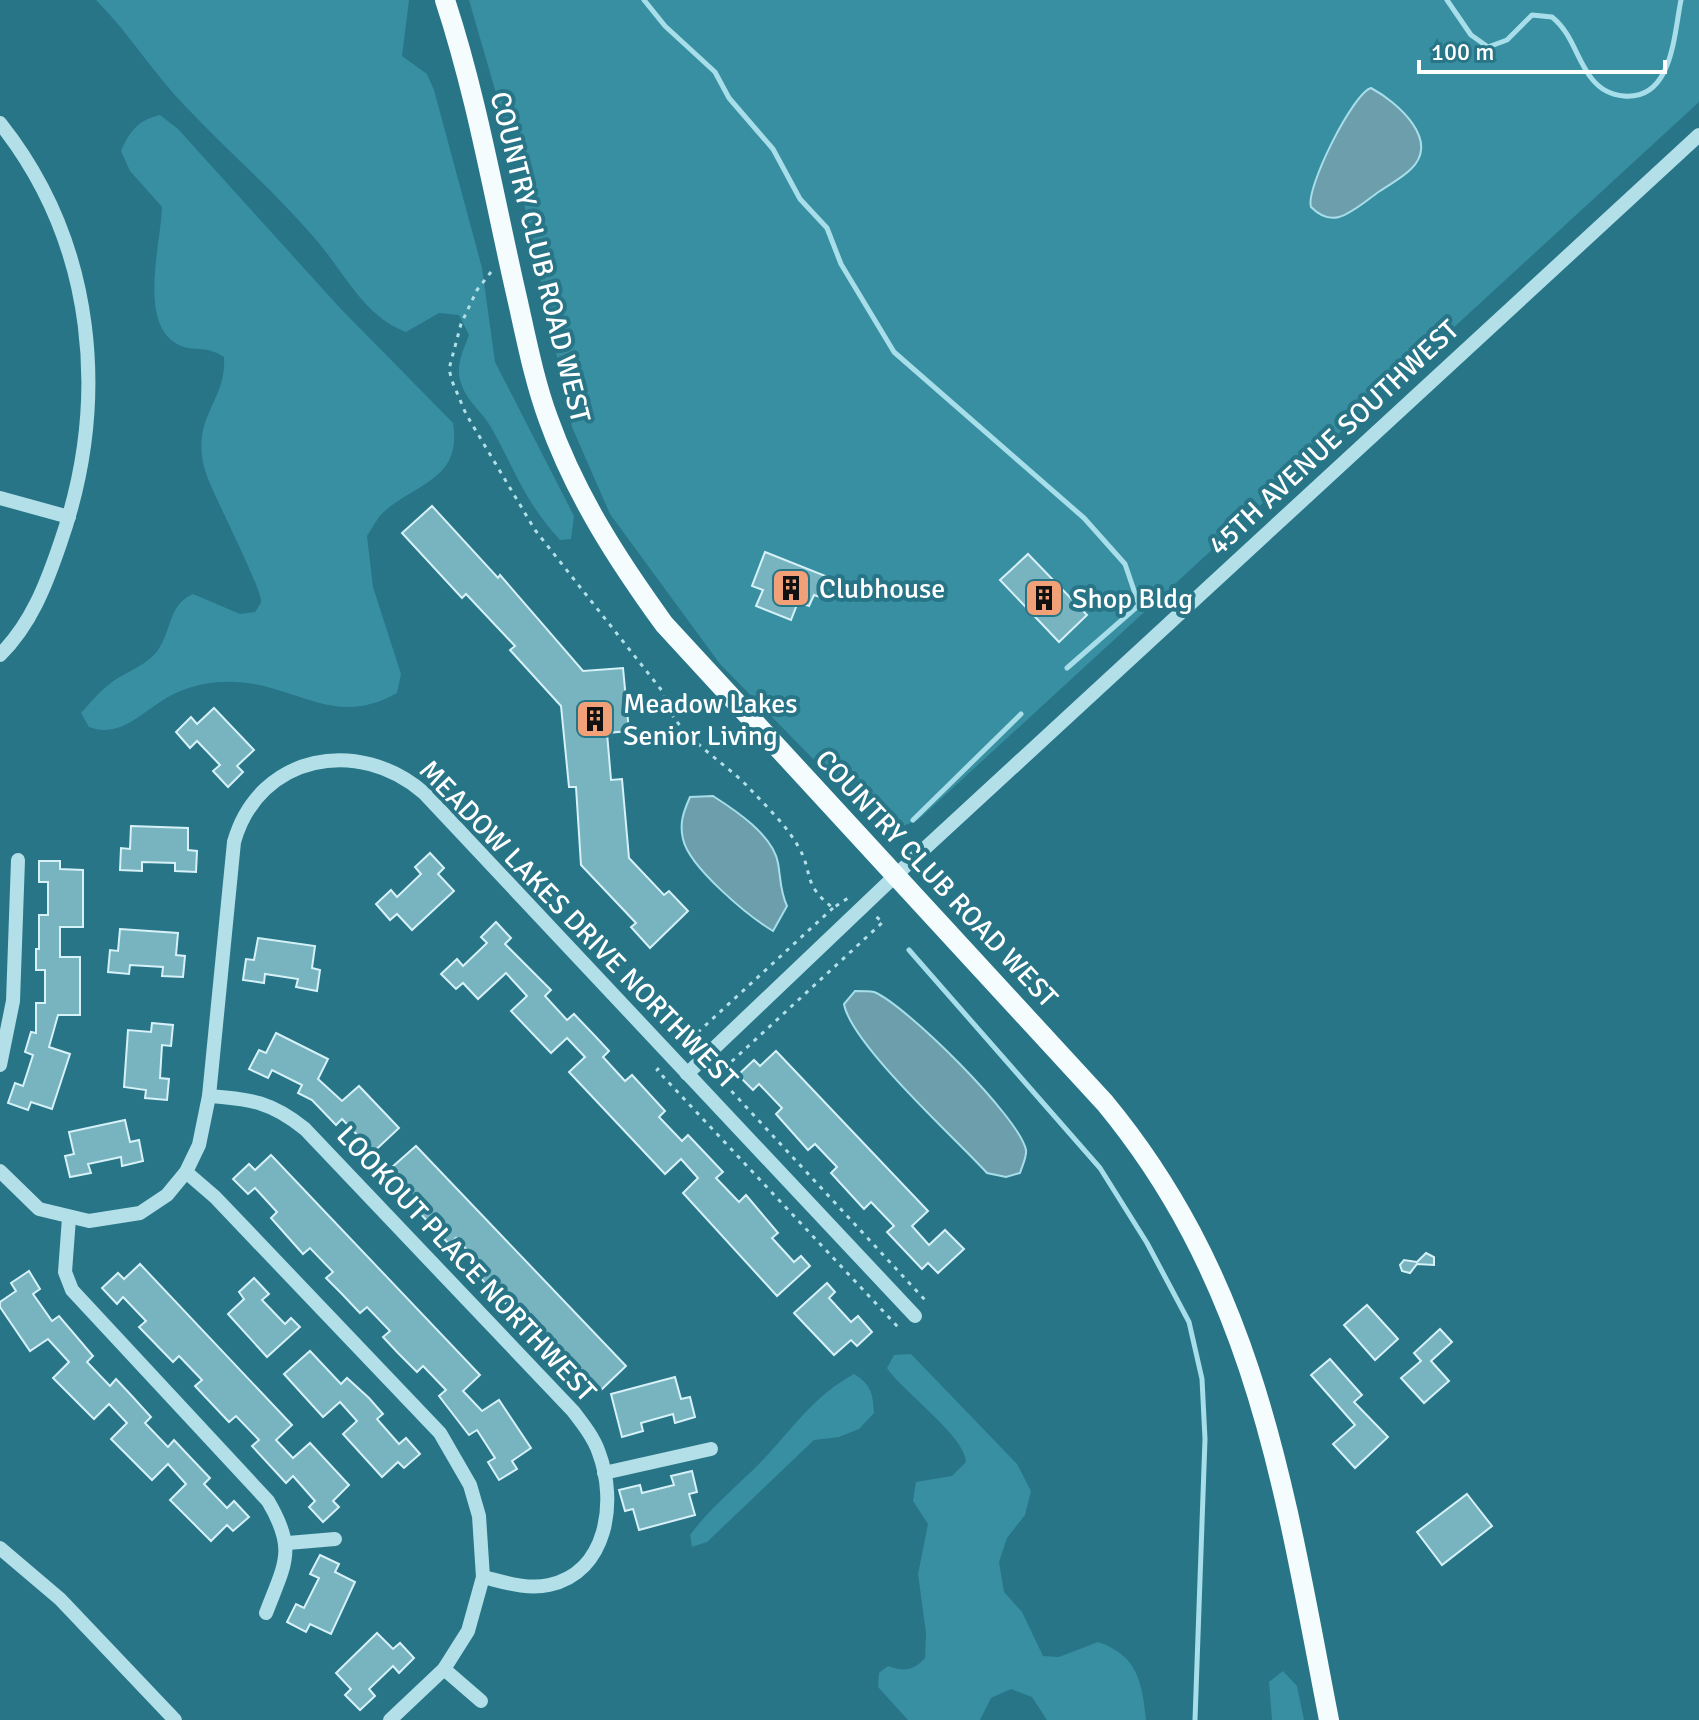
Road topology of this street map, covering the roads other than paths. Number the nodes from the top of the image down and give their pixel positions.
1 (445, 0) edge
2 (0, 123) edge
3 (1699, 135) edge
4 (0, 498) edge
5 (69, 517) junction
6 (0, 655) edge
7 (18, 860) dead end
8 (896, 875) junction
9 (0, 1065) edge
10 (687, 1074) junction
11 (209, 1096) junction
12 (0, 1171) edge
13 (186, 1172) junction
14 (69, 1218) junction
15 (915, 1316) dead end
16 (711, 1449) dead end
17 (604, 1473) junction
18 (335, 1539) dead end
19 (288, 1543) junction
20 (0, 1548) edge
21 (483, 1577) junction
22 (266, 1613) dead end
23 (444, 1669) junction
24 (481, 1701) dead end
25 (175, 1720) edge
26 (390, 1720) edge
27 (1329, 1720) edge

1 - 8 main road, COUNTRY CLUB ROAD WEST
2 - 5 street
3 - 8 street, 45TH AVENUE SOUTHWEST
4 - 5 street
5 - 6 street
7 - 9 street
8 - 10 street, 45TH AVENUE SOUTHWEST
8 - 27 main road, COUNTRY CLUB ROAD WEST
10 - 11 street, MEADOW LAKES DRIVE NORTHWEST
10 - 15 street, MEADOW LAKES DRIVE NORTHWEST
11 - 13 street, MEADOW LAKES DRIVE NORTHWEST
11 - 17 street, LOOKOUT PLACE NORTHWEST
12 - 14 street, MEADOW LAKES DRIVE NORTHWEST
13 - 14 street, MEADOW LAKES DRIVE NORTHWEST
13 - 21 street
14 - 19 street
16 - 17 street
17 - 21 street, LOOKOUT PLACE NORTHWEST
18 - 19 street
19 - 22 street
20 - 25 street
21 - 23 street
23 - 24 street
23 - 26 street

